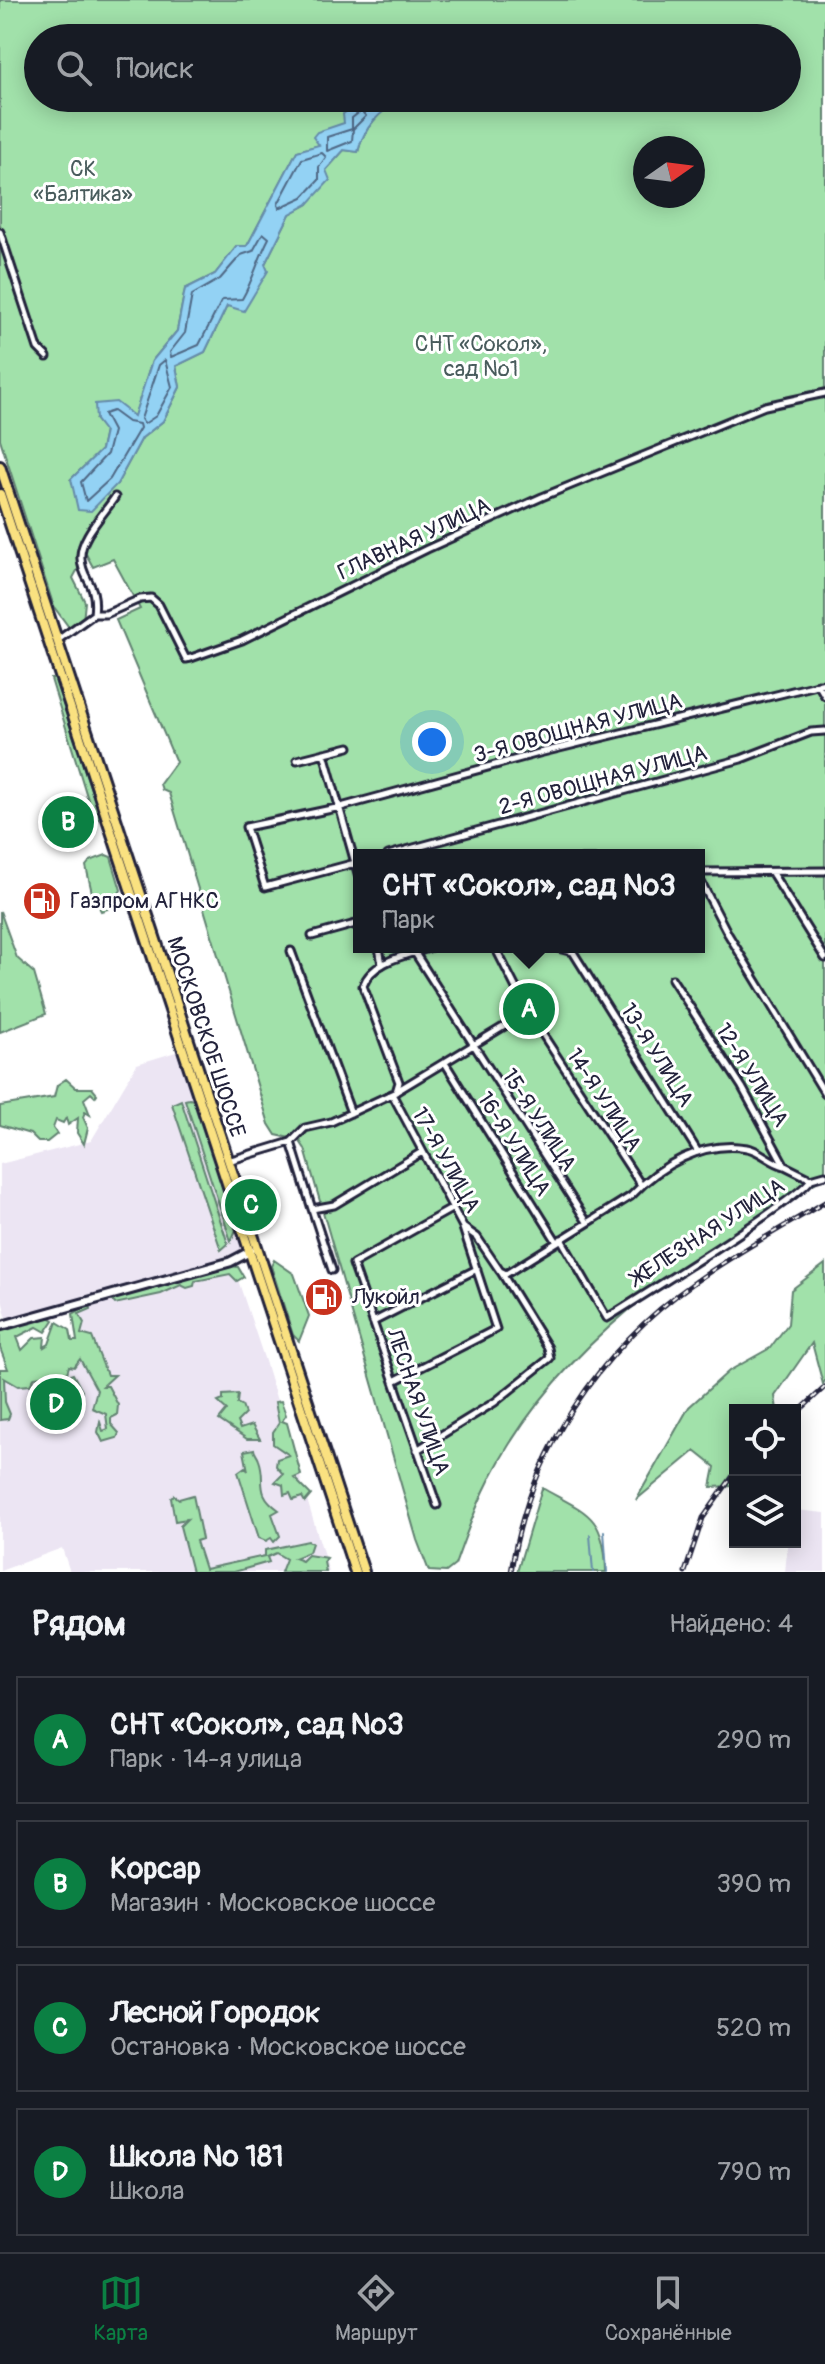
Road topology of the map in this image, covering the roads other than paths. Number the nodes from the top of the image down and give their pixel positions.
1 (0, 232) edge
2 (47, 357) dead end
3 (825, 393) edge
4 (0, 466) edge
5 (0, 494) edge
6 (115, 497) dead end
7 (94, 614) junction
8 (57, 641) junction
9 (821, 684) edge
10 (825, 696) edge
11 (825, 731) edge
12 (349, 747) dead end
13 (324, 753) junction
14 (297, 760) dead end
15 (341, 807) junction
16 (353, 849) edge
17 (410, 849) edge
18 (353, 864) edge
19 (825, 871) edge
20 (772, 872) junction
21 (705, 875) edge
22 (705, 888) edge
23 (353, 925) edge
24 (312, 936) dead end
25 (291, 951) dead end
26 (380, 953) edge
27 (415, 953) joint
28 (498, 953) edge
29 (574, 953) edge
30 (825, 958) edge
31 (382, 965) junction
32 (672, 979) dead end
33 (528, 1012) junction
34 (472, 1046) junction
35 (445, 1063) junction
36 (195, 1076) junction
37 (394, 1093) junction
38 (825, 1094) edge
39 (351, 1113) junction
40 (291, 1142) junction
41 (422, 1152) junction
42 (698, 1152) junction
43 (228, 1161) junction
44 (785, 1166) junction
45 (825, 1175) edge
46 (811, 1179) junction
47 (641, 1185) junction
48 (453, 1208) junction
49 (312, 1209) junction
50 (587, 1222) junction
51 (463, 1227) junction
52 (559, 1241) junction
53 (254, 1248) junction
54 (477, 1269) junction
55 (332, 1270) dead end
56 (503, 1273) junction
57 (607, 1318) joint
58 (373, 1322) junction
59 (0, 1326) edge
60 (394, 1381) junction
61 (417, 1451) junction
62 (437, 1505) dead end
63 (355, 1572) edge
64 (364, 1572) edge

1 - 2 street
3 - 7 street, ГЛАВНАЯ УЛИЦА
4 - 8 main road, МОСКОВСКОЕ ШОССЕ
5 - 36 main road, МОСКОВСКОЕ ШОССЕ
6 - 7 street
7 - 8 street, ГЛАВНАЯ УЛИЦА
8 - 36 main road, МОСКОВСКОЕ ШОССЕ
9 - 10 street
9 - 15 street, 3-Я ОВОЩНАЯ УЛИЦА
11 - 17 street, 2-Я ОВОЩНАЯ УЛИЦА
12 - 13 street
13 - 14 street
13 - 15 street
15 - 16 street
15 - 18 street, 3-Я ОВОЩНАЯ УЛИЦА
19 - 20 street
20 - 21 street
20 - 30 street
22 - 38 street
23 - 24 street
25 - 39 street
26 - 31 street
27 - 31 street
27 - 34 street, 15-Я УЛИЦА
28 - 33 street, 14-Я УЛИЦА
29 - 42 street, 13-Я УЛИЦА
31 - 37 street
32 - 44 street, 12-Я УЛИЦА
33 - 34 street
33 - 47 street, 14-Я УЛИЦА
34 - 35 street
34 - 50 street, 15-Я УЛИЦА
35 - 37 street
35 - 52 street, 16-Я УЛИЦА
36 - 43 main road, МОСКОВСКОЕ ШОССЕ
36 - 53 main road, МОСКОВСКОЕ ШОССЕ
37 - 39 street
37 - 41 street, 17-Я УЛИЦА
39 - 40 street
40 - 43 street
40 - 49 street
41 - 48 street, 17-Я УЛИЦА
41 - 49 street
42 - 44 street
42 - 47 street
43 - 53 main road, МОСКОВСКОЕ ШОССЕ
44 - 46 street
45 - 46 street, ЖЕЛЕЗНАЯ УЛИЦА
46 - 57 street, ЖЕЛЕЗНАЯ УЛИЦА
47 - 50 street
48 - 51 street, 17-Я УЛИЦА
48 - 58 street, ЛЕСНАЯ УЛИЦА
49 - 55 street
50 - 52 street
51 - 54 street
51 - 56 street, 17-Я УЛИЦА
52 - 56 street
52 - 57 street, 16-Я УЛИЦА
53 - 59 street
53 - 63 main road, МОСКОВСКОЕ ШОССЕ
53 - 64 main road, МОСКОВСКОЕ ШОССЕ
54 - 58 street
54 - 60 street
56 - 61 street, 17-Я УЛИЦА
58 - 60 street, ЛЕСНАЯ УЛИЦА
60 - 61 street, ЛЕСНАЯ УЛИЦА
61 - 62 street, ЛЕСНАЯ УЛИЦА

